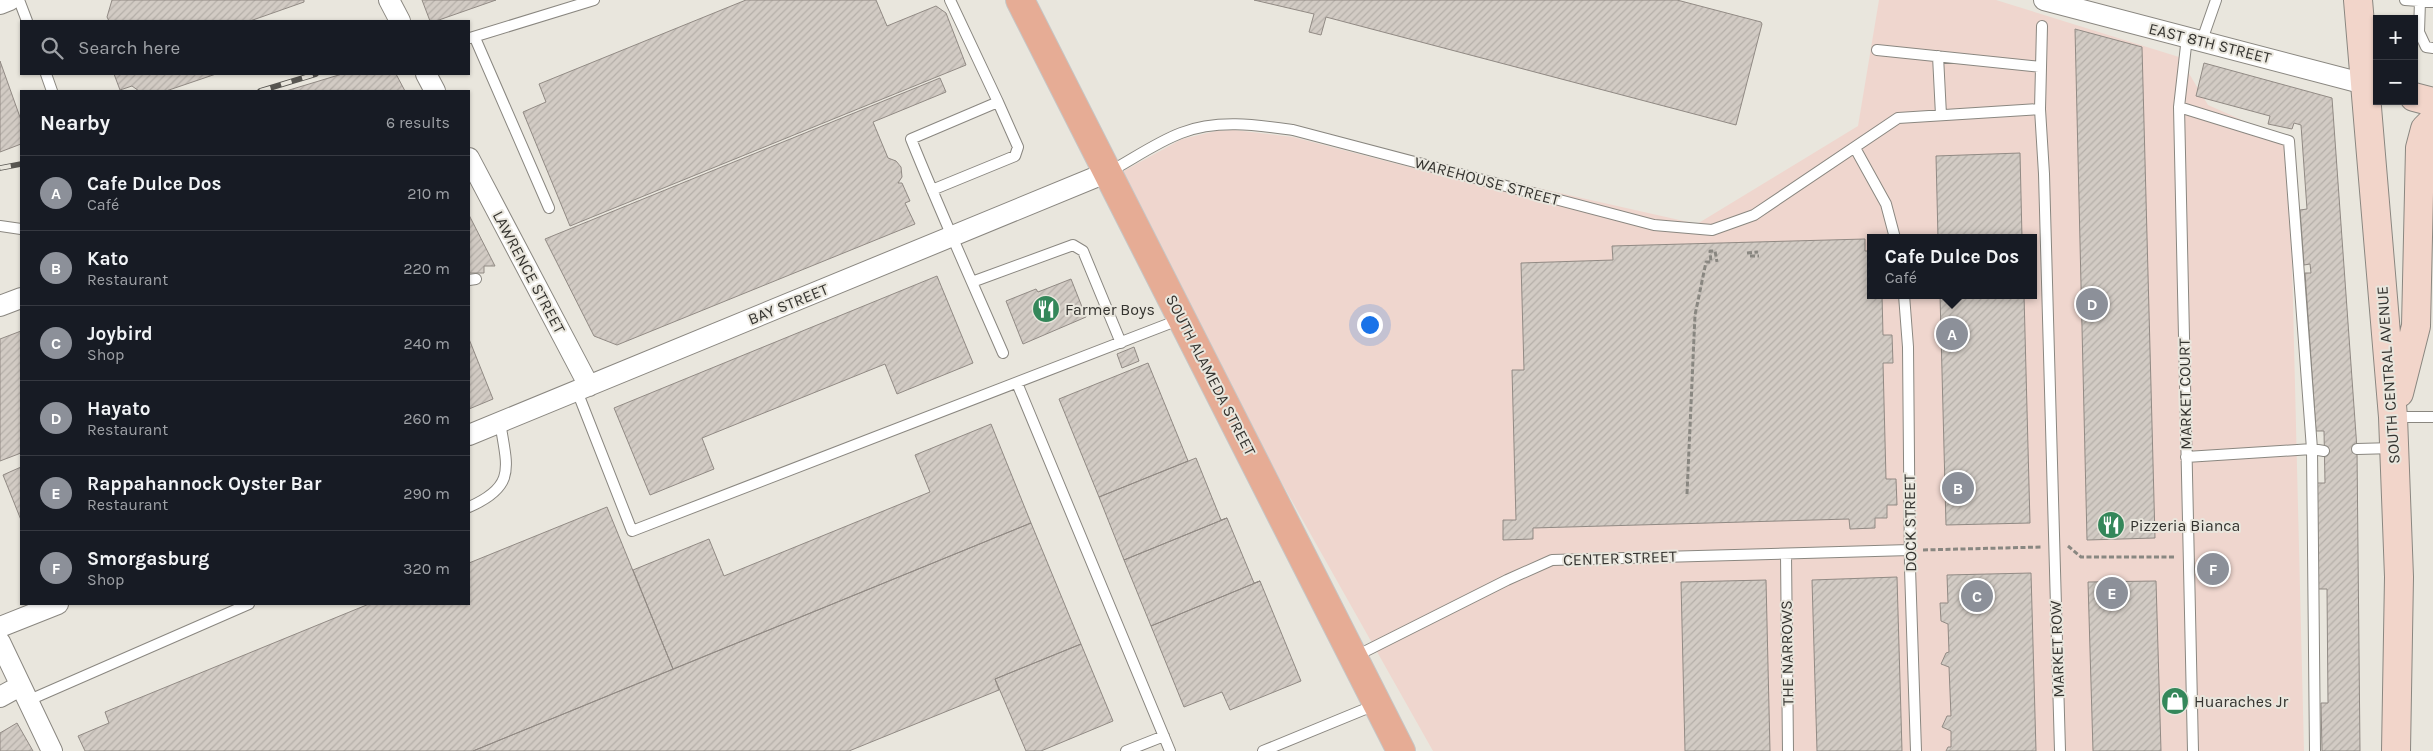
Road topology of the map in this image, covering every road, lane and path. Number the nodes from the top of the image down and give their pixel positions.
1 (10, 0) edge
2 (19, 0) edge
3 (389, 0) edge
4 (594, 0) edge
5 (950, 0) edge
6 (1020, 0) edge
7 (2044, 0) edge
8 (2216, 0) edge
9 (2358, 0) edge
10 (2405, 0) edge
11 (2420, 1) edge
12 (2433, 2) edge
13 (0, 4) edge
14 (27, 20) edge
15 (399, 20) edge
16 (2042, 26) dead end
17 (472, 38) edge
18 (2194, 38) junction
19 (2433, 48) edge
20 (1877, 50) dead end
21 (1938, 56) junction
22 (2041, 67) junction
23 (46, 75) edge
24 (427, 75) edge
25 (2371, 85) edge
26 (52, 90) edge
27 (434, 90) edge
28 (2418, 98) edge
29 (998, 102) junction
30 (2433, 102) edge
31 (2179, 108) junction
32 (2040, 109) junction
33 (1940, 115) junction
34 (2433, 121) edge
35 (1855, 148) junction
36 (470, 160) edge
37 (1108, 172) junction
38 (932, 190) junction
39 (550, 208) dead end
40 (0, 226) edge
41 (20, 229) edge
42 (1894, 234) edge
43 (951, 237) junction
44 (1746, 253) dead end
45 (1750, 256) dead end
46 (1717, 262) dead end
47 (972, 282) junction
48 (20, 298) edge
49 (1904, 299) edge
50 (0, 306) edge
51 (1182, 319) junction
52 (1121, 343) junction
53 (1003, 353) dead end
54 (1017, 383) junction
55 (583, 388) junction
56 (2393, 417) junction
57 (2433, 417) edge
58 (500, 422) junction
59 (470, 435) edge
60 (2312, 448) junction
61 (2394, 448) junction
62 (2357, 449) dead end
63 (2324, 451) dead end
64 (2186, 457) junction
65 (1687, 494) dead end
66 (470, 507) edge
67 (2068, 546) dead end
68 (2042, 547) dead end
69 (1910, 550) junction
70 (1786, 554) junction
71 (2189, 557) junction
72 (56, 605) edge
73 (246, 605) edge
74 (0, 628) edge
75 (0, 642) edge
76 (1353, 658) junction
77 (23, 693) junction
78 (0, 697) edge
79 (1377, 704) junction
80 (1164, 736) junction
81 (52, 751) edge
82 (1126, 751) edge
83 (1170, 751) edge
84 (1263, 751) edge
85 (1401, 751) edge
86 (1788, 751) edge
87 (1916, 751) edge
88 (2060, 751) edge
89 (2193, 751) edge
90 (2315, 751) edge
91 (2396, 751) edge

1 - 13 street
2 - 14 lane
3 - 15 street
4 - 17 lane
5 - 29 lane
6 - 37 main road, SOUTH ALAMEDA STREET
7 - 18 street, EAST 8TH STREET
8 - 18 lane, MARKET COURT
9 - 25 main road, SOUTH CENTRAL AVENUE
10 - 11 lane
11 - 12 lane
11 - 19 lane
16 - 22 lane, MARKET ROW
17 - 39 lane
18 - 25 street, EAST 8TH STREET
18 - 31 lane, MARKET COURT
20 - 21 lane
21 - 22 lane
21 - 33 lane
22 - 32 lane, MARKET ROW
23 - 26 lane
24 - 27 street
25 - 56 main road, SOUTH CENTRAL AVENUE
28 - 30 main road
29 - 38 lane
29 - 38 lane
31 - 60 lane
31 - 64 lane, MARKET COURT
32 - 33 lane, WAREHOUSE STREET
32 - 88 lane, MARKET ROW
33 - 35 lane, WAREHOUSE STREET
34 - 56 main road
35 - 37 lane, WAREHOUSE STREET
35 - 42 lane
36 - 55 street, LAWRENCE STREET
37 - 43 street, BAY STREET
37 - 51 main road, SOUTH ALAMEDA STREET
38 - 43 lane
40 - 41 lane
43 - 47 lane
43 - 55 street, BAY STREET
44 - 45 path
46 - 65 path
47 - 52 lane
47 - 53 lane
48 - 50 street
49 - 69 lane, DOCK STREET
51 - 52 lane
51 - 76 main road, SOUTH ALAMEDA STREET
52 - 54 lane
54 - 55 lane
54 - 80 lane
55 - 58 street, BAY STREET
56 - 57 lane
56 - 61 main road, SOUTH CENTRAL AVENUE
58 - 59 street, BAY STREET
58 - 66 lane
60 - 63 lane
60 - 64 lane
60 - 90 lane
61 - 62 lane
61 - 91 main road, SOUTH CENTRAL AVENUE
64 - 71 lane, MARKET COURT
67 - 71 path
68 - 69 path
69 - 70 lane, CENTER STREET
69 - 87 lane, DOCK STREET
70 - 76 lane, CENTER STREET
70 - 86 lane, THE NARROWS
71 - 89 lane, MARKET COURT
72 - 74 street
73 - 77 lane
75 - 77 street
76 - 79 main road, SOUTH ALAMEDA STREET
77 - 78 street
77 - 81 street
79 - 84 lane
79 - 85 main road, SOUTH ALAMEDA STREET
80 - 82 lane
80 - 83 lane

